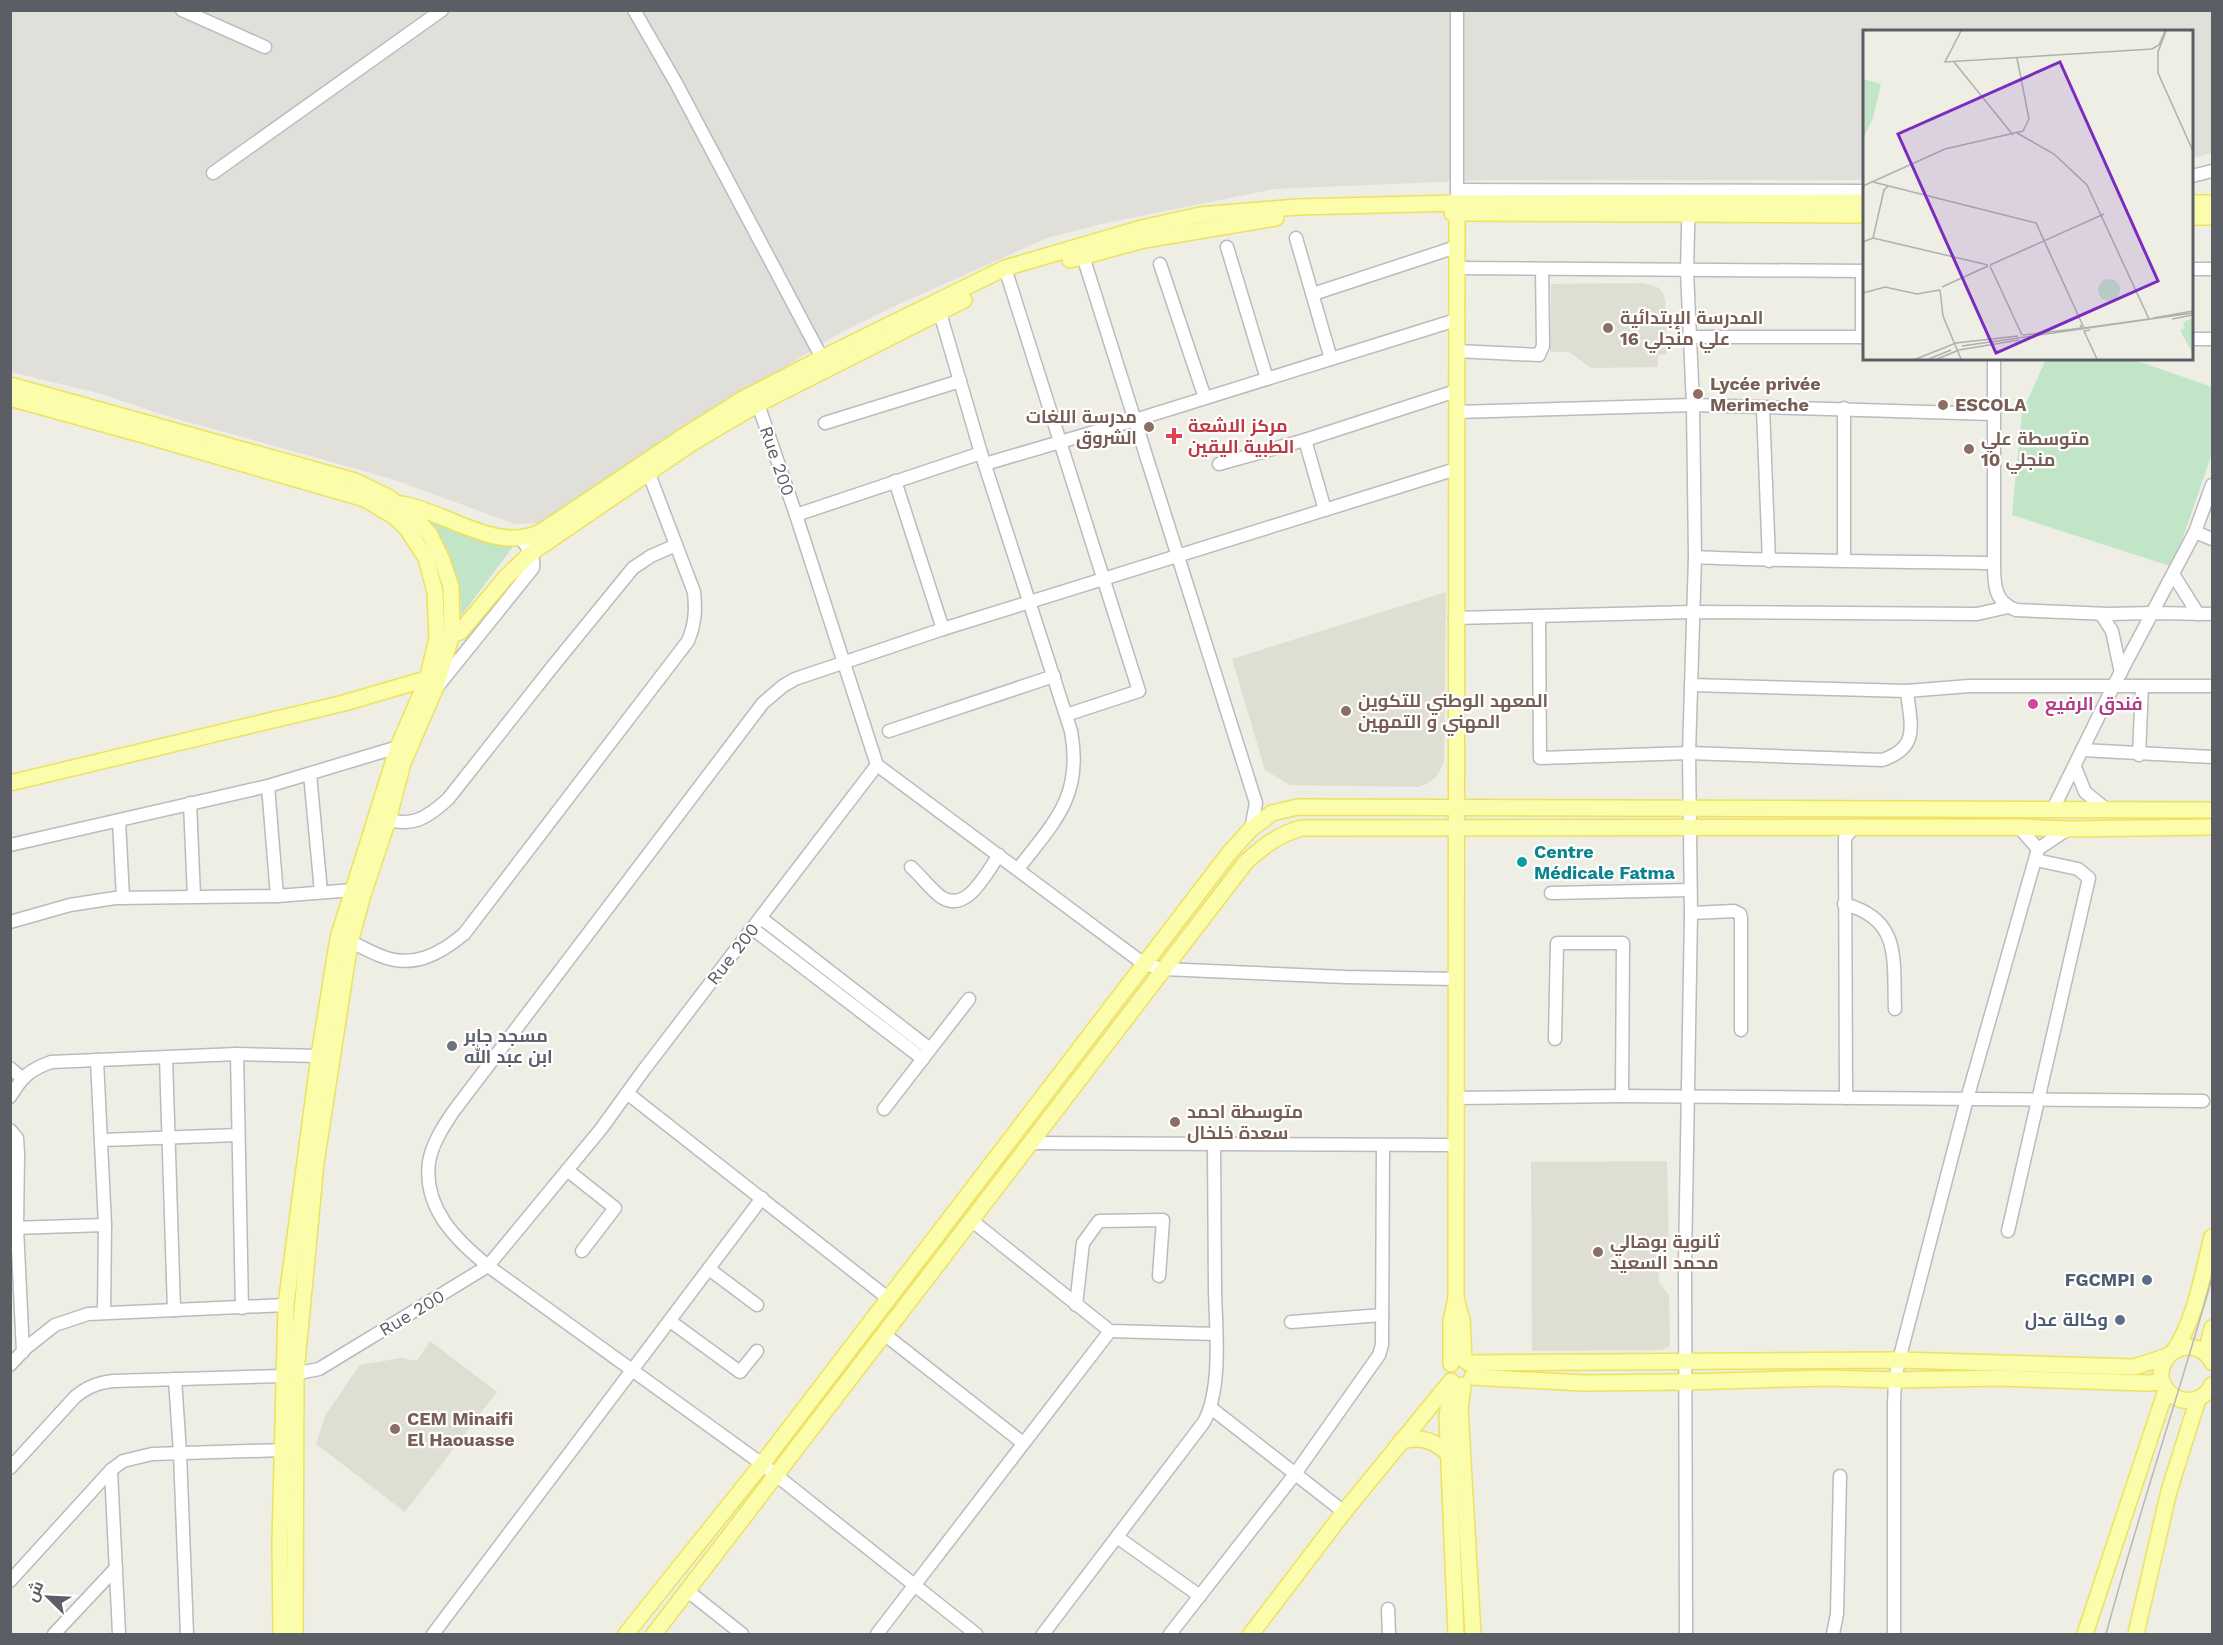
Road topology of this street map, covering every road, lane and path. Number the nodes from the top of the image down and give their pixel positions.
1 (182, 10) edge
2 (442, 10) edge
3 (634, 10) edge
4 (1457, 10) edge
5 (265, 48) dead end
6 (2212, 171) edge
7 (213, 173) dead end
8 (2193, 176) edge
9 (1863, 191) edge
10 (1457, 202) junction
11 (1863, 202) edge
12 (1688, 203) junction
13 (2193, 203) edge
14 (2212, 203) edge
15 (1863, 215) edge
16 (2193, 217) edge
17 (2212, 217) edge
18 (1296, 238) dead end
19 (1456, 246) junction
20 (1227, 247) dead end
21 (1082, 251) junction
22 (1160, 264) dead end
23 (1456, 268) junction
24 (1542, 269) junction
25 (2193, 269) edge
26 (2212, 269) edge
27 (1687, 271) junction
28 (1863, 271) edge
29 (1007, 273) junction
30 (1313, 294) junction
31 (940, 313) junction
32 (1456, 320) junction
33 (1688, 337) junction
34 (1863, 337) edge
35 (2193, 339) edge
36 (2212, 339) edge
37 (1456, 351) junction
38 (822, 358) junction
39 (1331, 359) junction
40 (1994, 360) edge
41 (1267, 379) junction
42 (960, 381) junction
43 (10, 385) edge
44 (1456, 391) junction
45 (10, 398) edge
46 (1204, 398) junction
47 (758, 404) junction
48 (1693, 405) junction
49 (1763, 408) junction
50 (1844, 408) junction
51 (1456, 412) junction
52 (1994, 414) junction
53 (1135, 420) junction
54 (825, 423) dead end
55 (1305, 440) junction
56 (1060, 441) junction
57 (983, 458) junction
58 (1219, 464) dead end
59 (1456, 469) junction
60 (649, 474) junction
61 (895, 482) junction
62 (2212, 485) edge
63 (398, 504) junction
64 (1325, 510) junction
65 (796, 515) junction
66 (2195, 532) junction
67 (522, 539) junction
68 (2212, 539) edge
69 (676, 545) junction
70 (531, 553) junction
71 (1178, 555) junction
72 (1695, 557) junction
73 (1844, 560) junction
74 (1769, 561) junction
75 (1994, 563) junction
76 (2173, 574) junction
77 (1104, 579) junction
78 (1031, 603) junction
79 (2008, 607) junction
80 (1693, 612) junction
81 (2152, 613) junction
82 (2101, 614) junction
83 (2198, 614) junction
84 (2212, 614) edge
85 (1539, 616) junction
86 (1455, 618) junction
87 (943, 629) junction
88 (452, 634) junction
89 (437, 638) junction
90 (845, 663) junction
91 (2121, 673) junction
92 (1054, 676) junction
93 (434, 680) junction
94 (1691, 685) junction
95 (2114, 685) junction
96 (2142, 686) junction
97 (2212, 686) edge
98 (1907, 692) junction
99 (1066, 715) junction
100 (889, 731) dead end
101 (398, 747) junction
102 (2082, 750) junction
103 (1689, 753) junction
104 (2139, 755) junction
105 (2212, 757) edge
106 (877, 765) junction
107 (2075, 767) junction
108 (310, 774) junction
109 (10, 783) edge
110 (268, 786) junction
111 (190, 803) junction
112 (1256, 803) junction
113 (1455, 807) junction
114 (1690, 809) junction
115 (2053, 809) junction
116 (2106, 809) junction
117 (2212, 810) edge
118 (1281, 811) junction
119 (382, 818) junction
120 (119, 821) junction
121 (2019, 827) junction
122 (2212, 827) edge
123 (1456, 828) junction
124 (1690, 828) junction
125 (1251, 829) junction
126 (2068, 829) junction
127 (1850, 833) junction
128 (10, 845) edge
129 (2037, 854) junction
130 (999, 855) junction
131 (911, 867) dead end
132 (1018, 869) junction
133 (353, 890) junction
134 (1690, 890) junction
135 (321, 892) junction
136 (1551, 893) dead end
137 (194, 896) junction
138 (277, 896) junction
139 (123, 898) junction
140 (1844, 904) junction
141 (1690, 913) junction
142 (761, 918) junction
143 (10, 922) edge
144 (753, 929) junction
145 (344, 940) junction
146 (1144, 964) junction
147 (1163, 969) junction
148 (1456, 979) junction
149 (969, 999) dead end
150 (1895, 1009) dead end
151 (1741, 1030) dead end
152 (1555, 1039) dead end
153 (237, 1054) junction
154 (927, 1054) junction
155 (319, 1056) junction
156 (166, 1058) junction
157 (97, 1060) junction
158 (10, 1068) edge
159 (22, 1078) junction
160 (627, 1093) junction
161 (1622, 1096) junction
162 (10, 1097) edge
163 (1688, 1097) junction
164 (1455, 1098) junction
165 (1846, 1098) junction
166 (1967, 1100) junction
167 (2037, 1101) junction
168 (2209, 1101) edge
169 (885, 1109) dead end
170 (10, 1130) edge
171 (238, 1135) junction
172 (169, 1138) junction
173 (102, 1140) junction
174 (1030, 1143) junction
175 (1214, 1144) junction
176 (1383, 1145) junction
177 (1455, 1145) junction
178 (567, 1170) junction
179 (762, 1198) junction
180 (971, 1220) junction
181 (105, 1225) junction
182 (14, 1228) edge
183 (2008, 1231) dead end
184 (2212, 1237) edge
185 (582, 1251) dead end
186 (488, 1266) junction
187 (709, 1269) junction
188 (1159, 1276) dead end
189 (889, 1299) junction
190 (286, 1305) junction
191 (757, 1305) dead end
192 (1076, 1305) junction
193 (242, 1308) junction
194 (174, 1310) junction
195 (104, 1312) junction
196 (1382, 1315) junction
197 (670, 1321) junction
198 (1291, 1322) dead end
199 (2212, 1328) edge
200 (1110, 1332) junction
201 (884, 1334) junction
202 (1216, 1335) junction
203 (757, 1351) dead end
204 (23, 1352) junction
205 (2171, 1353) junction
206 (1899, 1360) junction
207 (2211, 1360) edge
208 (1686, 1362) junction
209 (10, 1365) edge
210 (632, 1370) junction
211 (1460, 1373) junction
212 (289, 1374) junction
213 (175, 1379) junction
214 (1895, 1380) junction
215 (1686, 1382) junction
216 (2164, 1386) junction
217 (2208, 1391) edge
218 (1211, 1408) junction
219 (1401, 1441) junction
220 (1023, 1443) junction
221 (283, 1450) junction
222 (180, 1453) junction
223 (1449, 1455) junction
224 (762, 1464) junction
225 (10, 1468) edge
226 (111, 1470) junction
227 (1295, 1474) junction
228 (776, 1476) junction
229 (1840, 1476) dead end
230 (1344, 1512) junction
231 (1117, 1537) junction
232 (116, 1568) junction
233 (10, 1581) edge
234 (913, 1586) junction
235 (689, 1592) junction
236 (1200, 1596) junction
237 (1388, 1609) dead end
238 (2137, 1631) edge
239 (54, 1635) edge
240 (119, 1635) edge
241 (187, 1635) edge
242 (281, 1635) edge
243 (295, 1635) edge
244 (433, 1635) edge
245 (626, 1635) edge
246 (654, 1635) edge
247 (742, 1635) edge
248 (877, 1635) edge
249 (976, 1635) edge
250 (1042, 1635) edge
251 (1170, 1635) edge
252 (1251, 1635) edge
253 (1389, 1635) edge
254 (1456, 1635) edge
255 (1473, 1635) edge
256 (1686, 1635) edge
257 (1833, 1635) edge
258 (1894, 1635) edge
259 (2085, 1635) edge

1 - 5 street
2 - 7 street
3 - 38 street
4 - 10 street
6 - 8 street
9 - 12 street
10 - 12 main road
10 - 19 main road
10 - 21 main road
11 - 12 main road
12 - 15 main road
12 - 27 street
13 - 14 main road
16 - 17 main road
18 - 30 street
19 - 23 main road
19 - 30 street
20 - 41 street
21 - 29 main road
21 - 53 street
22 - 46 street
23 - 24 street
23 - 32 main road
24 - 27 street
24 - 37 street
25 - 26 street
27 - 28 street
27 - 33 street
28 - 34 street
29 - 31 main road
29 - 38 main road
29 - 56 street
30 - 39 street
31 - 42 street
31 - 47 main road
32 - 37 main road
32 - 39 street
33 - 34 street
33 - 48 street
35 - 36 street
37 - 44 main road
38 - 67 main road
39 - 41 street
40 - 52 street
41 - 46 street
42 - 54 street
42 - 57 street
43 - 63 main road
44 - 51 main road
44 - 55 street
45 - 89 main road
46 - 53 street
47 - 60 main road
47 - 65 street, Rue 200
48 - 49 street
48 - 51 street
48 - 72 street
49 - 50 street
49 - 74 street
50 - 52 street
50 - 73 street
51 - 59 main road
52 - 75 street
53 - 56 street
53 - 71 street
55 - 58 street
55 - 64 street
56 - 57 street
56 - 77 street
57 - 61 street
57 - 78 street
59 - 64 street
59 - 86 main road
60 - 69 street
60 - 70 main road
61 - 65 street
61 - 87 street
62 - 66 street
63 - 67 main road
63 - 88 main road
64 - 71 street
65 - 90 street, Rue 200
66 - 68 street
66 - 76 street
67 - 70 street
69 - 119 street
69 - 145 street
70 - 88 main road
70 - 93 street
71 - 77 street
71 - 112 street
72 - 74 street
72 - 80 street
73 - 74 street
73 - 75 street
75 - 79 street
76 - 81 street
76 - 83 street
77 - 78 street
77 - 99 street
78 - 87 street
78 - 92 street
79 - 80 street
79 - 82 street
80 - 85 street
80 - 94 street
81 - 82 street
81 - 83 street
81 - 91 street
82 - 91 street
83 - 84 street
85 - 86 street
85 - 103 street
86 - 113 main road
87 - 90 street
88 - 89 main road
88 - 93 main road
89 - 93 main road
90 - 106 street, Rue 200
90 - 186 street
91 - 95 street
92 - 99 street
92 - 100 street
93 - 101 main road
93 - 109 main road
93 - 119 main road
94 - 98 street
94 - 103 street
95 - 96 street
95 - 98 street
95 - 102 street
96 - 97 street
96 - 104 street
98 - 103 street
99 - 132 street
101 - 108 street
101 - 119 main road
102 - 104 street
102 - 107 street
103 - 114 street
104 - 105 street
106 - 130 street
106 - 142 street, Rue 200
107 - 115 street
107 - 116 street
108 - 110 street
108 - 135 street
110 - 111 street
110 - 138 street
111 - 120 street
111 - 137 street
112 - 118 street
112 - 125 street
113 - 114 main road
113 - 118 main road
113 - 123 main road
114 - 115 main road
114 - 124 street
115 - 116 main road
116 - 117 main road
118 - 125 main road
119 - 133 main road
119 - 145 main road
120 - 128 street
120 - 139 street
121 - 126 main road
121 - 127 main road
121 - 129 street
122 - 126 main road
123 - 124 main road
123 - 147 main road
123 - 148 main road
124 - 127 main road
124 - 134 street
125 - 146 main road
126 - 129 street
127 - 140 street
129 - 166 street
129 - 167 street
130 - 131 street
130 - 132 street
132 - 146 street
133 - 135 street
133 - 145 main road
134 - 136 street
134 - 141 street
135 - 138 street
137 - 138 street
137 - 139 street
139 - 143 street
140 - 150 street
140 - 165 street
141 - 151 street
141 - 163 street
142 - 144 street, Rue 200
142 - 154 street
144 - 154 street
144 - 160 street, Rue 200
145 - 155 main road
145 - 212 main road
146 - 147 street
146 - 189 main road
147 - 148 street
147 - 174 main road
148 - 164 main road
149 - 154 street
152 - 161 street
153 - 155 street
153 - 156 street
153 - 171 street
154 - 169 street
155 - 190 main road
156 - 157 street
156 - 172 street
157 - 159 street
157 - 173 street
158 - 159 street
159 - 162 street
160 - 178 street, Rue 200
160 - 179 street
161 - 163 street
161 - 164 street
163 - 165 street
163 - 208 street
164 - 177 main road
165 - 166 street
166 - 167 street
166 - 206 street
167 - 168 street
167 - 183 street
170 - 182 street
171 - 172 street
171 - 193 street
172 - 173 street
172 - 194 street
173 - 181 street
174 - 175 street
174 - 180 main road
175 - 176 street
175 - 202 street
176 - 177 street
176 - 196 street
177 - 211 main road
178 - 185 street
178 - 186 street, Rue 200
179 - 187 street
179 - 189 street
180 - 192 street
180 - 201 main road
181 - 182 street
181 - 195 street
182 - 204 street
184 - 205 main road
186 - 210 street
186 - 212 street, Rue 200
187 - 191 street
187 - 197 street
188 - 192 street
189 - 224 main road
190 - 193 street
190 - 212 main road
192 - 200 street
193 - 194 street
194 - 195 street
195 - 204 street
196 - 198 street
196 - 227 street
197 - 203 street
197 - 210 street
199 - 207 main road
200 - 202 street
200 - 220 street
201 - 220 street
201 - 228 main road
202 - 218 street
204 - 209 street
205 - 206 main road
205 - 207 main road
205 - 216 main road
206 - 208 main road
206 - 214 street
208 - 211 main road
208 - 215 street
210 - 224 street
210 - 244 street
211 - 215 main road
211 - 219 main road
211 - 223 main road
211 - 255 main road
212 - 213 street, Rue 200
212 - 221 main road
212 - 243 main road
213 - 222 street
213 - 225 street, Rue 200
214 - 215 main road
214 - 216 main road
214 - 258 street
215 - 256 street
216 - 217 main road
216 - 259 main road
217 - 238 main road
218 - 227 street
218 - 231 street
219 - 223 main road
219 - 230 main road
220 - 234 street
221 - 222 street
221 - 242 main road
222 - 226 street
222 - 241 street
223 - 254 main road
224 - 228 street
224 - 245 main road
226 - 232 street
226 - 233 street
227 - 230 street
227 - 236 street
228 - 234 street
228 - 235 main road
229 - 257 street
230 - 252 main road
231 - 236 street
231 - 250 street
232 - 239 street
232 - 240 street
234 - 248 street
234 - 249 street
235 - 246 main road
235 - 247 street
236 - 251 street
237 - 253 street

